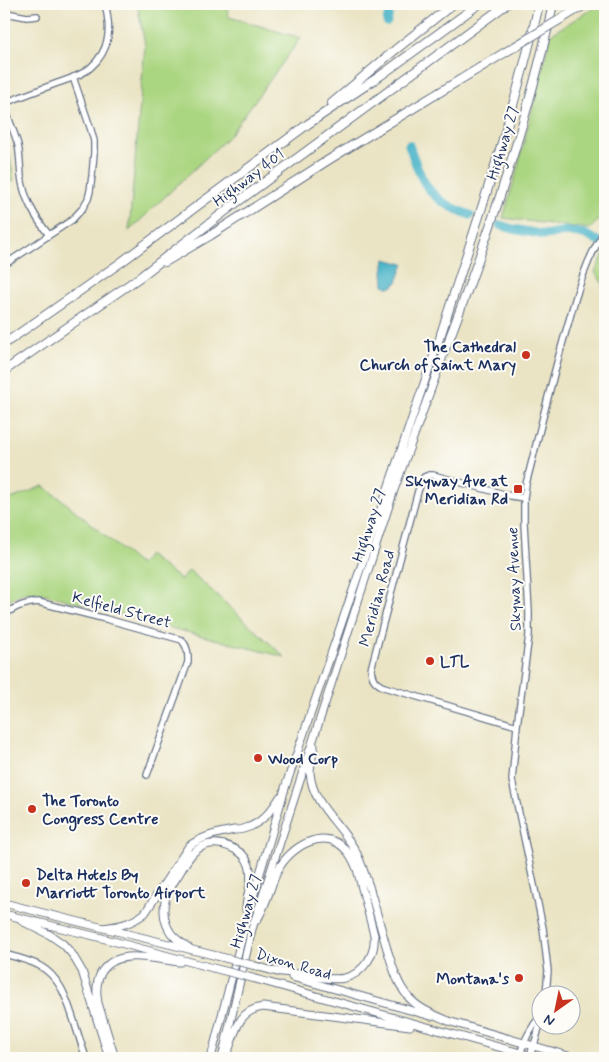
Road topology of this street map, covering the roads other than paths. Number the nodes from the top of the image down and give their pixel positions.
1 (8, 4) edge
2 (105, 4) edge
3 (454, 4) edge
4 (478, 4) edge
5 (507, 4) edge
6 (539, 4) edge
7 (553, 4) edge
8 (586, 4) edge
9 (6, 13) junction
10 (37, 16) dead end
11 (4, 22) edge
12 (73, 78) junction
13 (4, 104) edge
14 (308, 124) junction
15 (605, 231) edge
16 (49, 235) junction
17 (4, 265) edge
18 (140, 277) junction
19 (441, 334) joint
20 (450, 337) joint
21 (4, 344) edge
22 (4, 371) edge
23 (524, 498) junction
24 (4, 615) edge
25 (517, 726) junction
26 (315, 734) junction
27 (147, 775) dead end
28 (285, 788) junction
29 (4, 903) edge
30 (6, 914) edge
31 (47, 914) junction
32 (246, 921) junction
33 (45, 924) junction
34 (103, 928) junction
35 (252, 928) junction
36 (192, 950) junction
37 (4, 954) edge
38 (198, 964) junction
39 (273, 971) junction
40 (547, 984) edge
41 (451, 1022) junction
42 (532, 1026) edge
43 (429, 1028) junction
44 (536, 1034) edge
45 (216, 1036) junction
46 (524, 1044) junction
47 (533, 1046) junction
48 (519, 1056) edge
49 (529, 1057) edge
50 (86, 1058) edge
51 (109, 1058) edge
52 (115, 1058) edge
53 (206, 1058) edge
54 (211, 1058) edge
55 (223, 1058) edge
56 (538, 1058) edge
57 (575, 1058) edge

1 - 9 street
2 - 12 street
3 - 14 highway
4 - 14 highway, Highway 401
5 - 18 highway, Highway 401
6 - 19 highway, Highway 27
7 - 20 highway, Highway 27
8 - 18 highway, bridge
9 - 10 street
9 - 11 street
12 - 13 street
12 - 16 street
13 - 16 street
14 - 21 highway, Highway 401
15 - 23 street, Skyway Avenue
16 - 17 street
18 - 22 highway, Highway 401
19 - 28 main road, Highway 27
20 - 26 main road, Highway 27
23 - 25 street, Skyway Avenue
23 - 25 street, Meridian Road
24 - 27 street, Kelfield Street
25 - 40 street, Skyway Avenue
26 - 35 main road, Highway 27
26 - 41 main road
28 - 32 main road, Highway 27
28 - 34 main road
29 - 31 main road, Dixon Road
30 - 33 main road, Dixon Road
30 - 51 main road
31 - 33 main road
31 - 34 main road, Dixon Road
32 - 36 main road
32 - 45 main road, Highway 27
33 - 38 main road, Dixon Road
34 - 36 main road, Dixon Road
35 - 39 main road
35 - 55 main road, Highway 27
36 - 39 main road, Dixon Road, bridge
37 - 50 street
38 - 43 main road, Dixon Road, bridge
38 - 52 main road
39 - 41 main road, Dixon Road
41 - 46 main road, Dixon Road
42 - 46 street
43 - 48 main road, Dixon Road
43 - 55 main road
44 - 47 street
45 - 53 main road
45 - 54 main road, Highway 27
46 - 47 main road, Dixon Road
46 - 48 street
47 - 49 street
47 - 57 main road, Dixon Road
48 - 49 main road, Dixon Road
49 - 56 main road, Dixon Road

